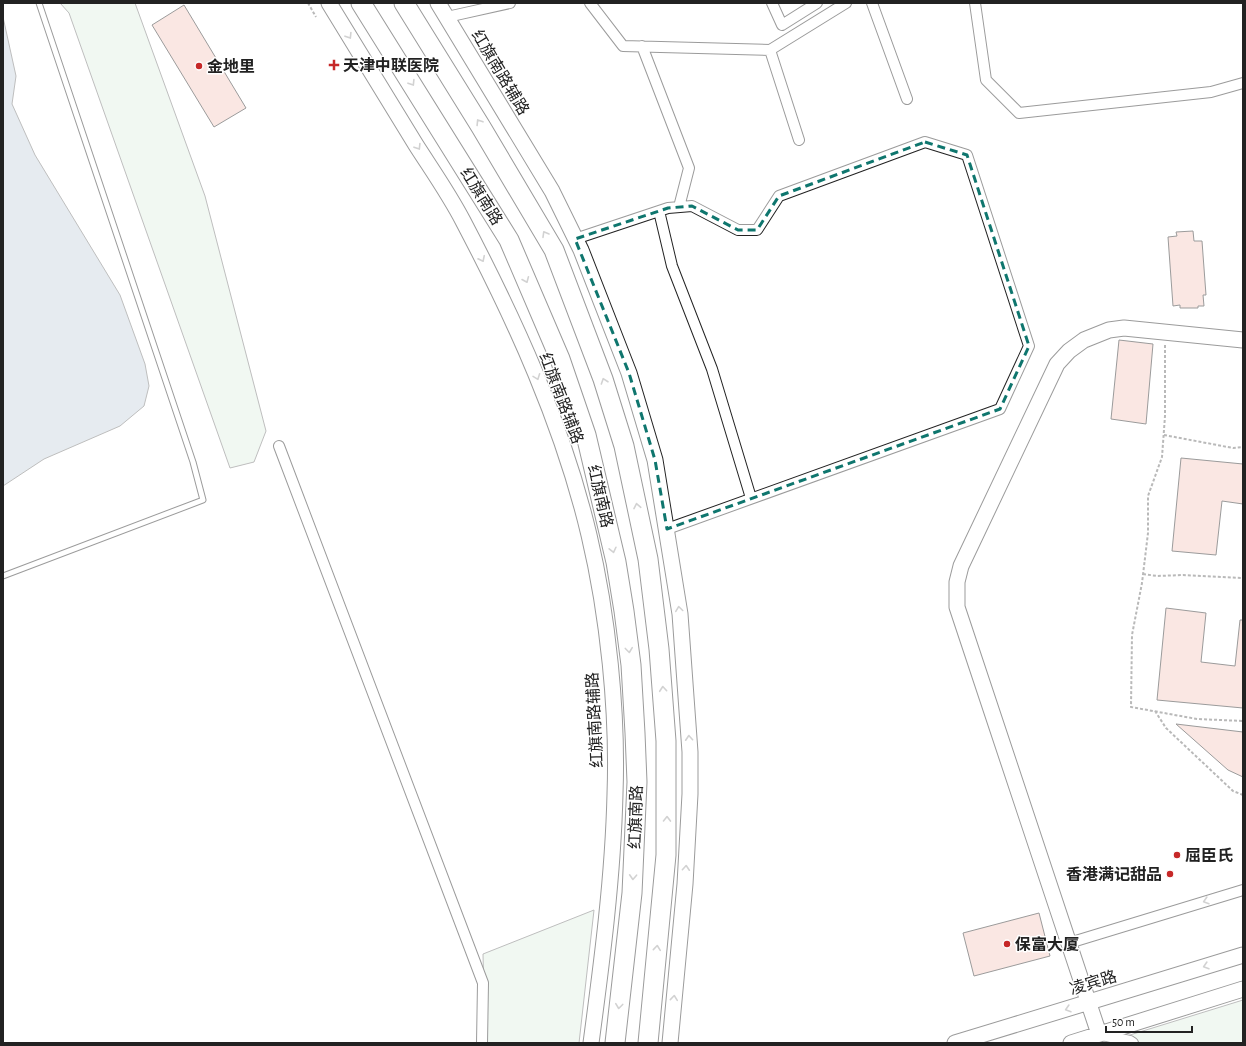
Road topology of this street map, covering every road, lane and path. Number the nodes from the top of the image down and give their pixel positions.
1 (39, 3) edge
2 (308, 3) edge
3 (329, 3) edge
4 (361, 3) edge
5 (404, 3) edge
6 (438, 3) edge
7 (510, 3) edge
8 (590, 3) edge
9 (772, 3) edge
10 (817, 3) edge
11 (846, 3) edge
12 (872, 3) edge
13 (975, 3) edge
14 (316, 17) dead end
15 (447, 17) junction
16 (642, 46) junction
17 (770, 50) junction
18 (1243, 83) edge
19 (907, 99) dead end
20 (799, 140) dead end
21 (679, 207) junction
22 (659, 211) junction
23 (575, 239) junction
24 (1166, 332) junction
25 (1243, 340) edge
26 (1164, 435) junction
27 (279, 446) dead end
28 (1243, 447) edge
29 (751, 498) junction
30 (667, 529) junction
31 (1143, 574) junction
32 (3, 576) edge
33 (1243, 578) edge
34 (1154, 710) junction
35 (1243, 721) edge
36 (1243, 795) edge
37 (1243, 890) edge
38 (1069, 943) junction
39 (1243, 955) edge
40 (1243, 989) edge
41 (1088, 1002) junction
42 (1094, 1038) edge
43 (671, 1041) edge
44 (482, 1043) edge
45 (591, 1043) edge
46 (615, 1043) edge
47 (648, 1043) edge
48 (955, 1043) edge
49 (1071, 1043) edge
50 (1133, 1043) edge

1 - 32 lane
2 - 14 path
3 -> 45 main road, 红旗南路辅路
4 -> 46 highway, 红旗南路
47 -> 5 highway, 红旗南路
6 - 15 main road, 红旗南路辅路
7 - 15 street
8 - 16 street
9 - 10 street
11 - 17 street
12 - 19 street
13 - 18 street
15 - 23 main road, 红旗南路辅路
16 - 17 street
16 - 21 street
17 - 20 street
21 - 22 street
21 - 29 street
22 - 23 street
22 - 29 street
23 - 30 main road, 红旗南路辅路
24 - 25 main road
24 - 26 path
24 - 38 main road
26 - 28 path
26 - 31 path
27 - 44 street
29 - 30 street
43 -> 30 main road, 红旗南路辅路
31 - 33 path
31 - 34 path
34 - 35 path
34 - 36 path
37 -> 38 street
38 - 41 main road
39 -> 41 main road, 凌宾路
40 - 42 main road
41 - 42 main road
41 -> 48 main road, 凌宾路
42 - 49 main road
42 - 50 street

